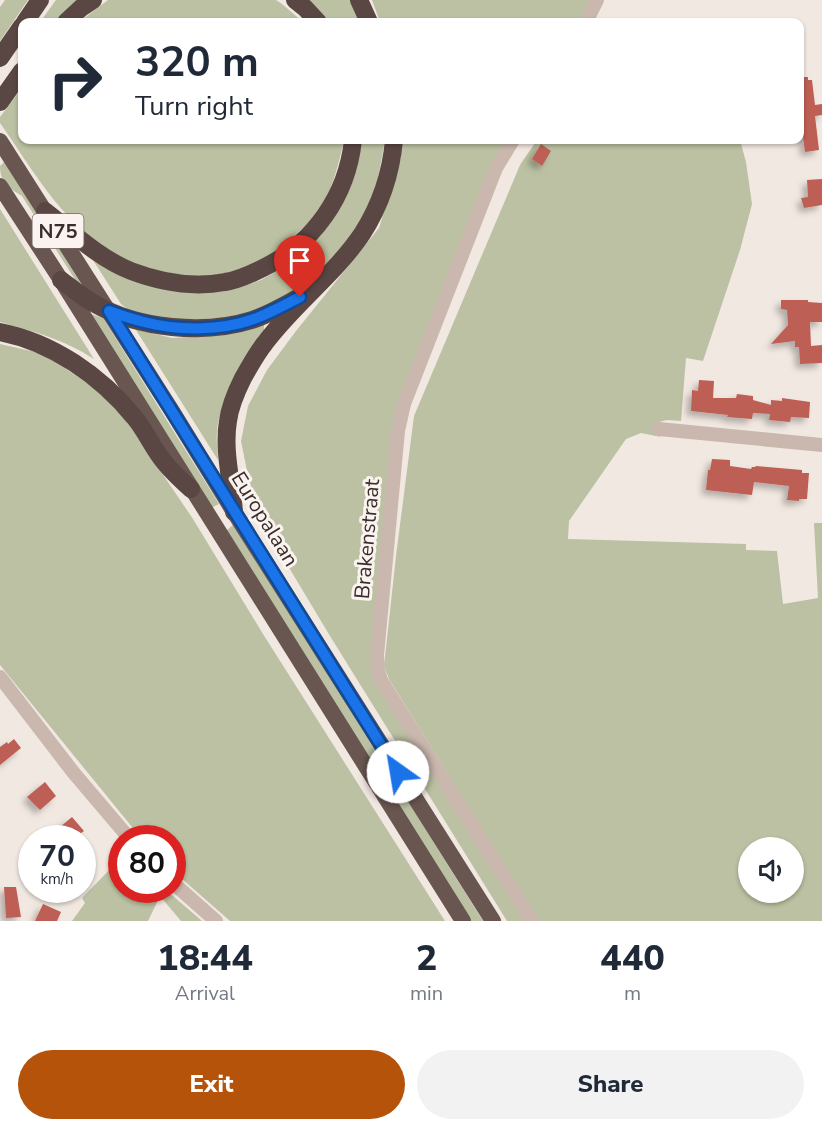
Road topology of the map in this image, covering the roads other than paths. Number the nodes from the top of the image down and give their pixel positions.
1 (40, 0) edge
2 (93, 0) edge
3 (295, 0) edge
4 (359, 0) edge
5 (597, 0) edge
6 (28, 18) edge
7 (70, 18) edge
8 (314, 18) edge
9 (367, 18) edge
10 (588, 18) edge
11 (18, 32) edge
12 (0, 58) edge
13 (18, 77) edge
14 (0, 102) edge
15 (352, 144) edge
16 (393, 144) edge
17 (511, 144) edge
18 (3, 147) edge
19 (0, 186) edge
20 (45, 211) junction
21 (61, 280) junction
22 (313, 290) junction
23 (109, 311) junction
24 (0, 332) edge
25 (659, 429) dead end
26 (822, 445) edge
27 (191, 489) junction
28 (234, 512) junction
29 (0, 677) edge
30 (118, 825) edge
31 (186, 894) edge
32 (216, 921) edge
33 (463, 921) edge
34 (492, 921) edge
35 (532, 921) edge

1 - 6 highway
2 - 7 highway
3 - 8 highway
4 - 9 highway
5 - 10 street
11 - 12 highway
13 - 14 highway
15 - 20 highway
16 - 22 highway
17 - 35 street, Brakenstraat
18 - 20 highway, Europalaan / N75
19 - 21 highway, N75
20 - 23 highway, Europalaan / N75
21 - 23 highway
21 - 27 highway, N75
22 - 23 highway
22 - 28 highway
23 - 28 highway, Europalaan / N75
24 - 27 highway
25 - 26 street
27 - 33 highway, N75
28 - 34 highway, Europalaan / N75
29 - 30 street
31 - 32 street

